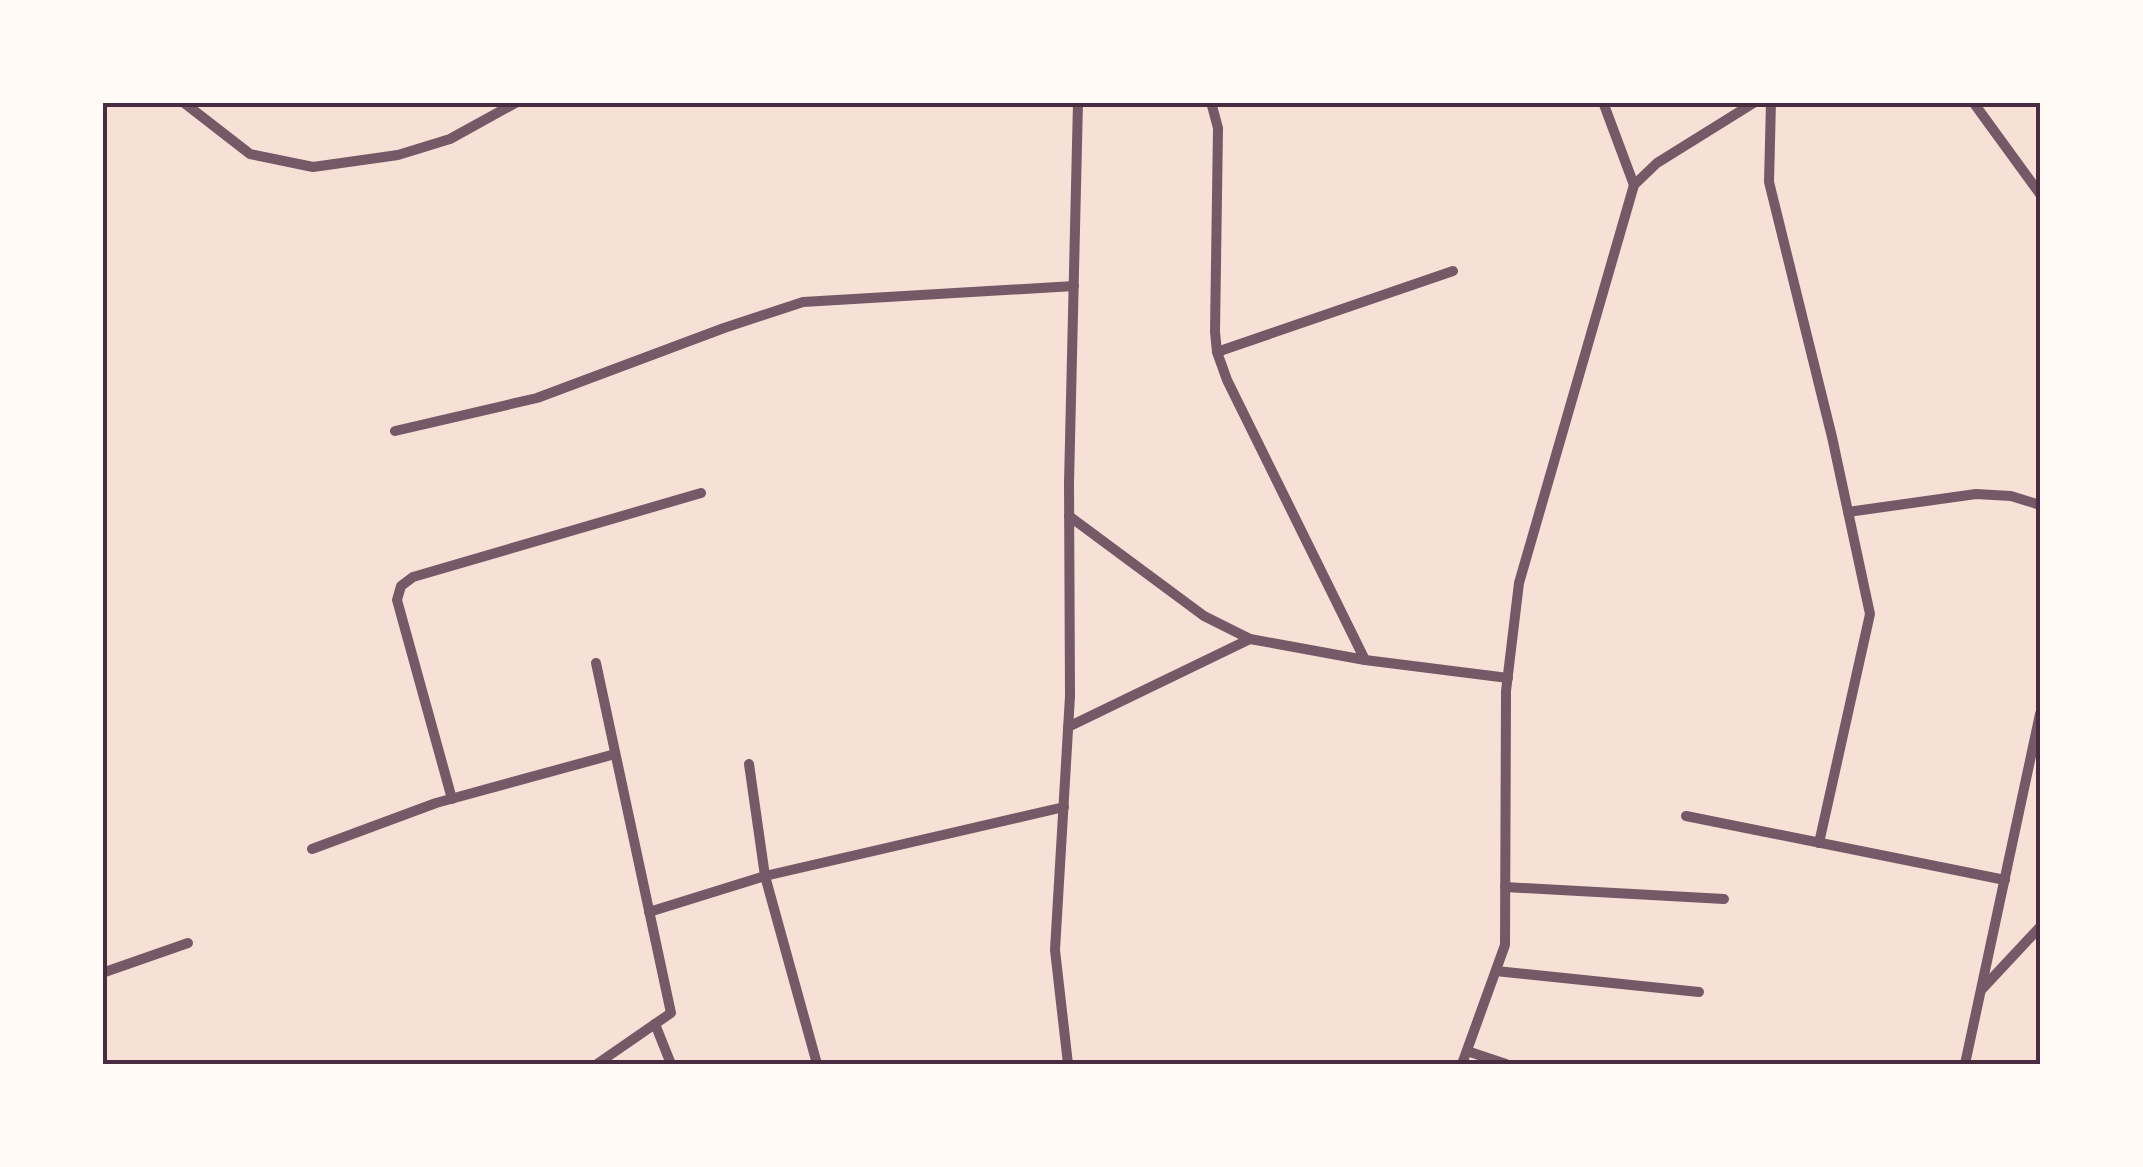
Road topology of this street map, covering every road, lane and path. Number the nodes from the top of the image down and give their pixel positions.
1 (183, 102) edge
2 (517, 102) edge
3 (1078, 102) edge
4 (1211, 102) edge
5 (1602, 102) edge
6 (1755, 102) edge
7 (1771, 102) edge
8 (1972, 102) edge
9 (1634, 186) junction
10 (2040, 194) edge
11 (1453, 271) dead end
12 (1074, 286) junction
13 (1217, 352) junction
14 (396, 430) dead end
15 (701, 493) dead end
16 (2040, 505) edge
17 (1848, 512) junction
18 (1069, 516) junction
19 (1250, 639) junction
20 (1366, 660) junction
21 (596, 663) dead end
22 (1508, 678) junction
23 (2040, 714) edge
24 (1068, 727) junction
25 (615, 754) junction
26 (749, 764) dead end
27 (452, 799) junction
28 (1064, 807) junction
29 (1686, 816) dead end
30 (1819, 843) junction
31 (312, 849) dead end
32 (766, 876) junction
33 (2005, 880) junction
34 (1506, 887) junction
35 (1724, 899) dead end
36 (649, 912) junction
37 (2040, 928) edge
38 (188, 943) dead end
39 (1496, 971) junction
40 (102, 973) edge
41 (1982, 989) junction
42 (1698, 992) dead end
43 (656, 1024) junction
44 (1467, 1051) junction
45 (597, 1064) edge
46 (671, 1064) edge
47 (817, 1064) edge
48 (1068, 1064) edge
49 (1462, 1064) edge
50 (1506, 1064) edge
51 (1965, 1064) edge

1 - 2 street
3 - 12 street
4 - 13 street
5 - 9 street
6 - 9 street
7 - 17 street
8 - 10 street
9 - 22 street
11 - 13 street
12 - 14 street
12 - 18 street
13 - 20 street
15 - 27 street
16 - 17 street
17 - 30 street
18 - 19 street
18 - 24 street
19 - 20 street
19 - 24 street
20 - 22 street
21 - 25 street
22 - 34 street
23 - 33 street
24 - 28 street
25 - 27 street
25 - 36 street
26 - 32 street
27 - 31 street
28 - 32 street
28 - 48 street
29 - 30 street
30 - 33 street
32 - 36 street
32 - 47 street
33 - 41 street
34 - 35 street
34 - 39 street
36 - 43 street
37 - 41 street
38 - 40 street
39 - 42 street
39 - 44 street
41 - 51 street
43 - 45 street
43 - 46 street
44 - 49 street
44 - 50 street

